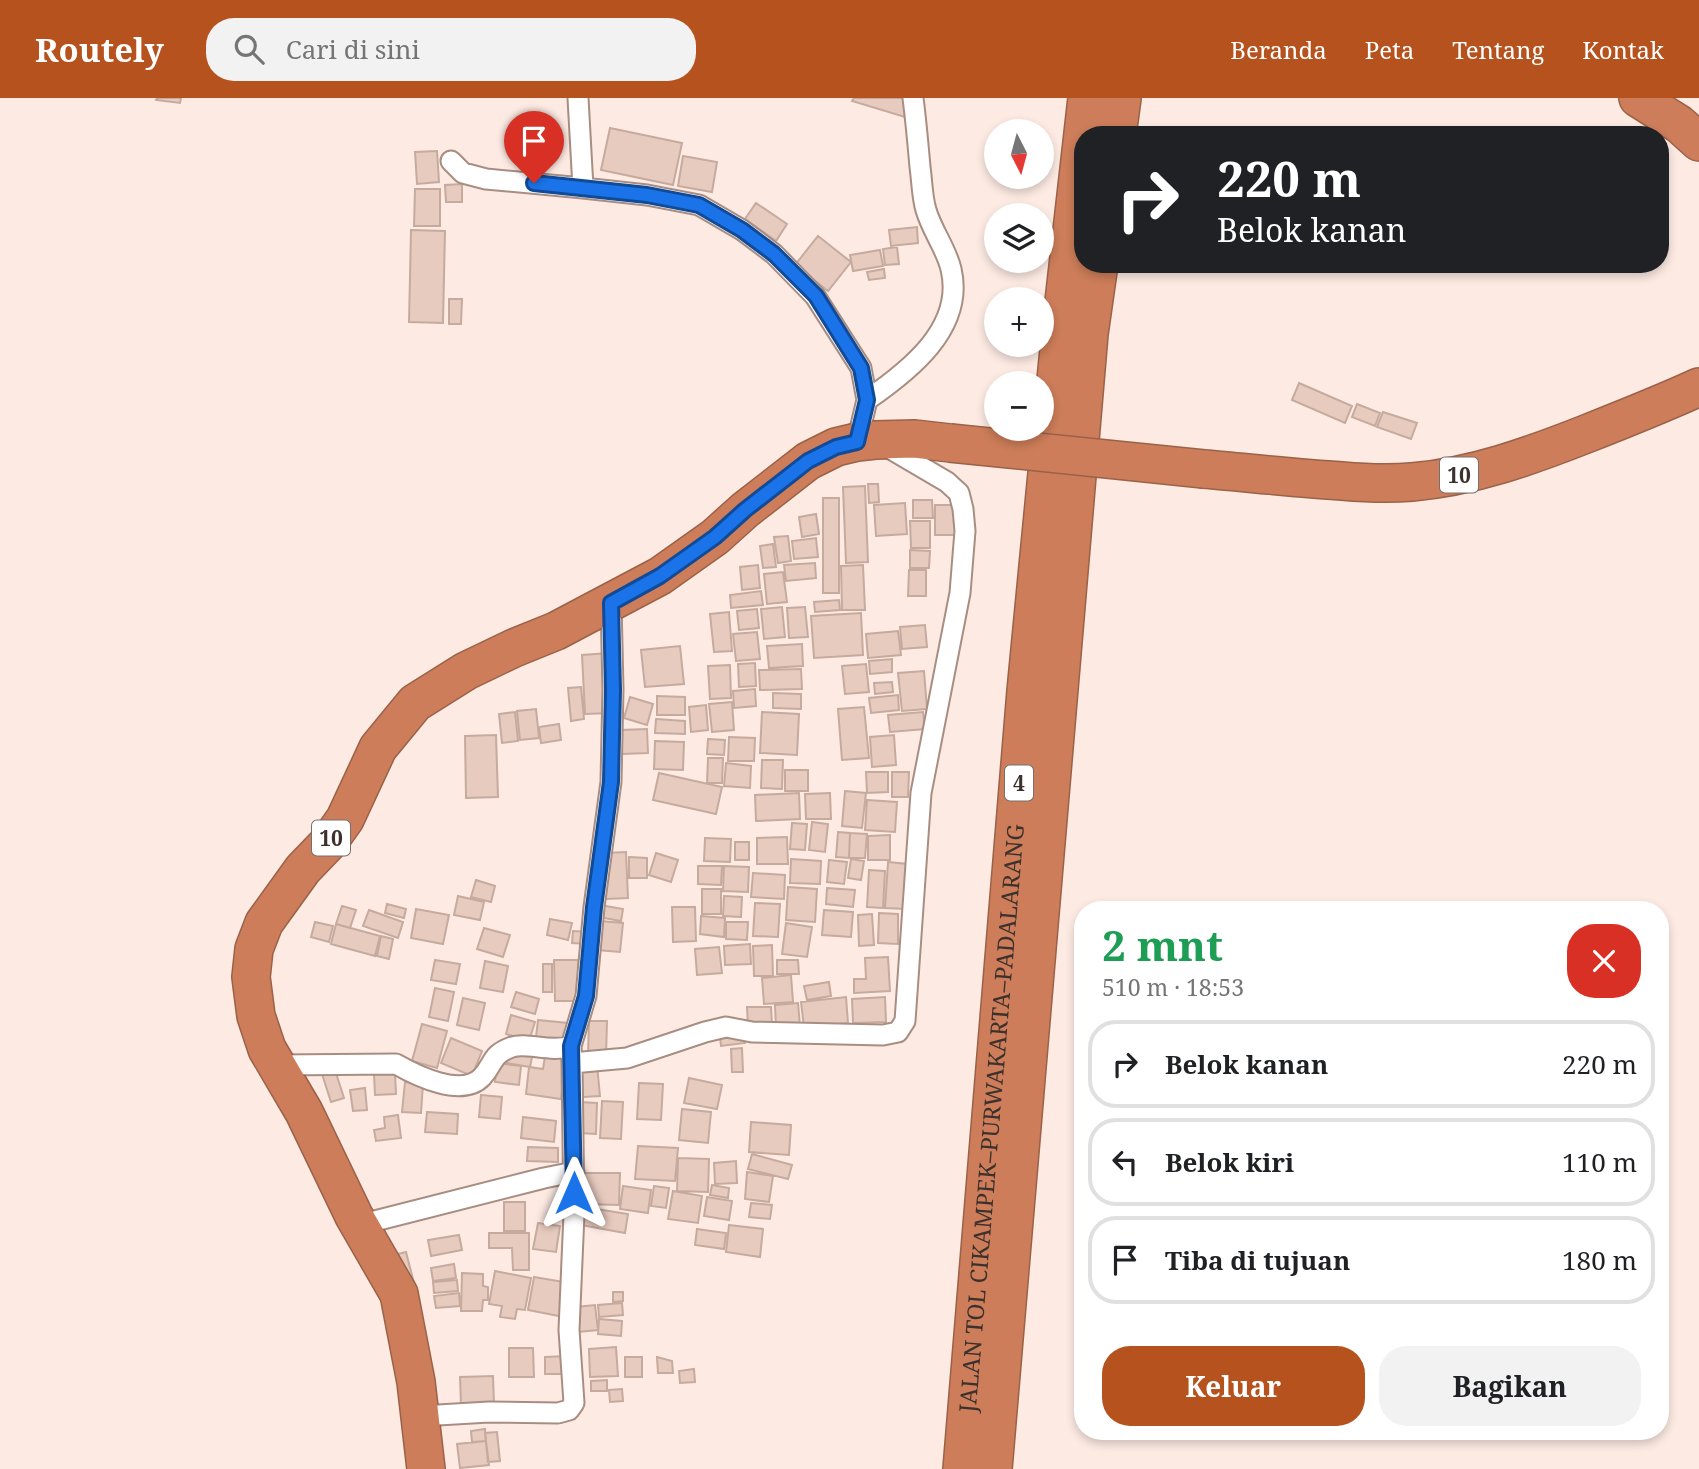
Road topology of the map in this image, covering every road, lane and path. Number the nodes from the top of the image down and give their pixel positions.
1 (578, 98) edge
2 (914, 98) edge
3 (1087, 98) edge
4 (1122, 98) edge
5 (1638, 98) edge
6 (1084, 126) edge
7 (1118, 126) edge
8 (1699, 142) edge
9 (451, 161) dead end
10 (583, 188) junction
11 (1074, 215) edge
12 (1098, 273) edge
13 (1699, 387) edge
14 (867, 400) junction
15 (866, 441) junction
16 (611, 603) junction
17 (572, 1055) junction
18 (276, 1065) junction
19 (574, 1172) junction
20 (359, 1225) junction
21 (421, 1416) junction
22 (426, 1469) edge
23 (962, 1469) edge
24 (993, 1469) edge

1 - 10 street
2 - 14 street
3 - 6 highway, JALAN TOL CIKAMPEK–PURWAKARTA–PADALARANG / 4
4 - 7 highway
5 - 8 highway
9 - 10 street
10 - 14 street
11 - 23 highway, JALAN TOL CIKAMPEK–PURWAKARTA–PADALARANG / 4
12 - 24 highway, JALAN TOL CIKAMPEK–PURWAKARTA–PADALARANG / 4
13 - 15 highway, 10, bridge
14 - 15 street
15 - 16 highway, 10
15 - 17 street
16 - 17 street
16 - 18 highway, 10
17 - 18 street
17 - 19 street
18 - 20 highway, 10
19 - 20 street
19 - 21 street
20 - 21 highway, 10
21 - 22 highway, 10

